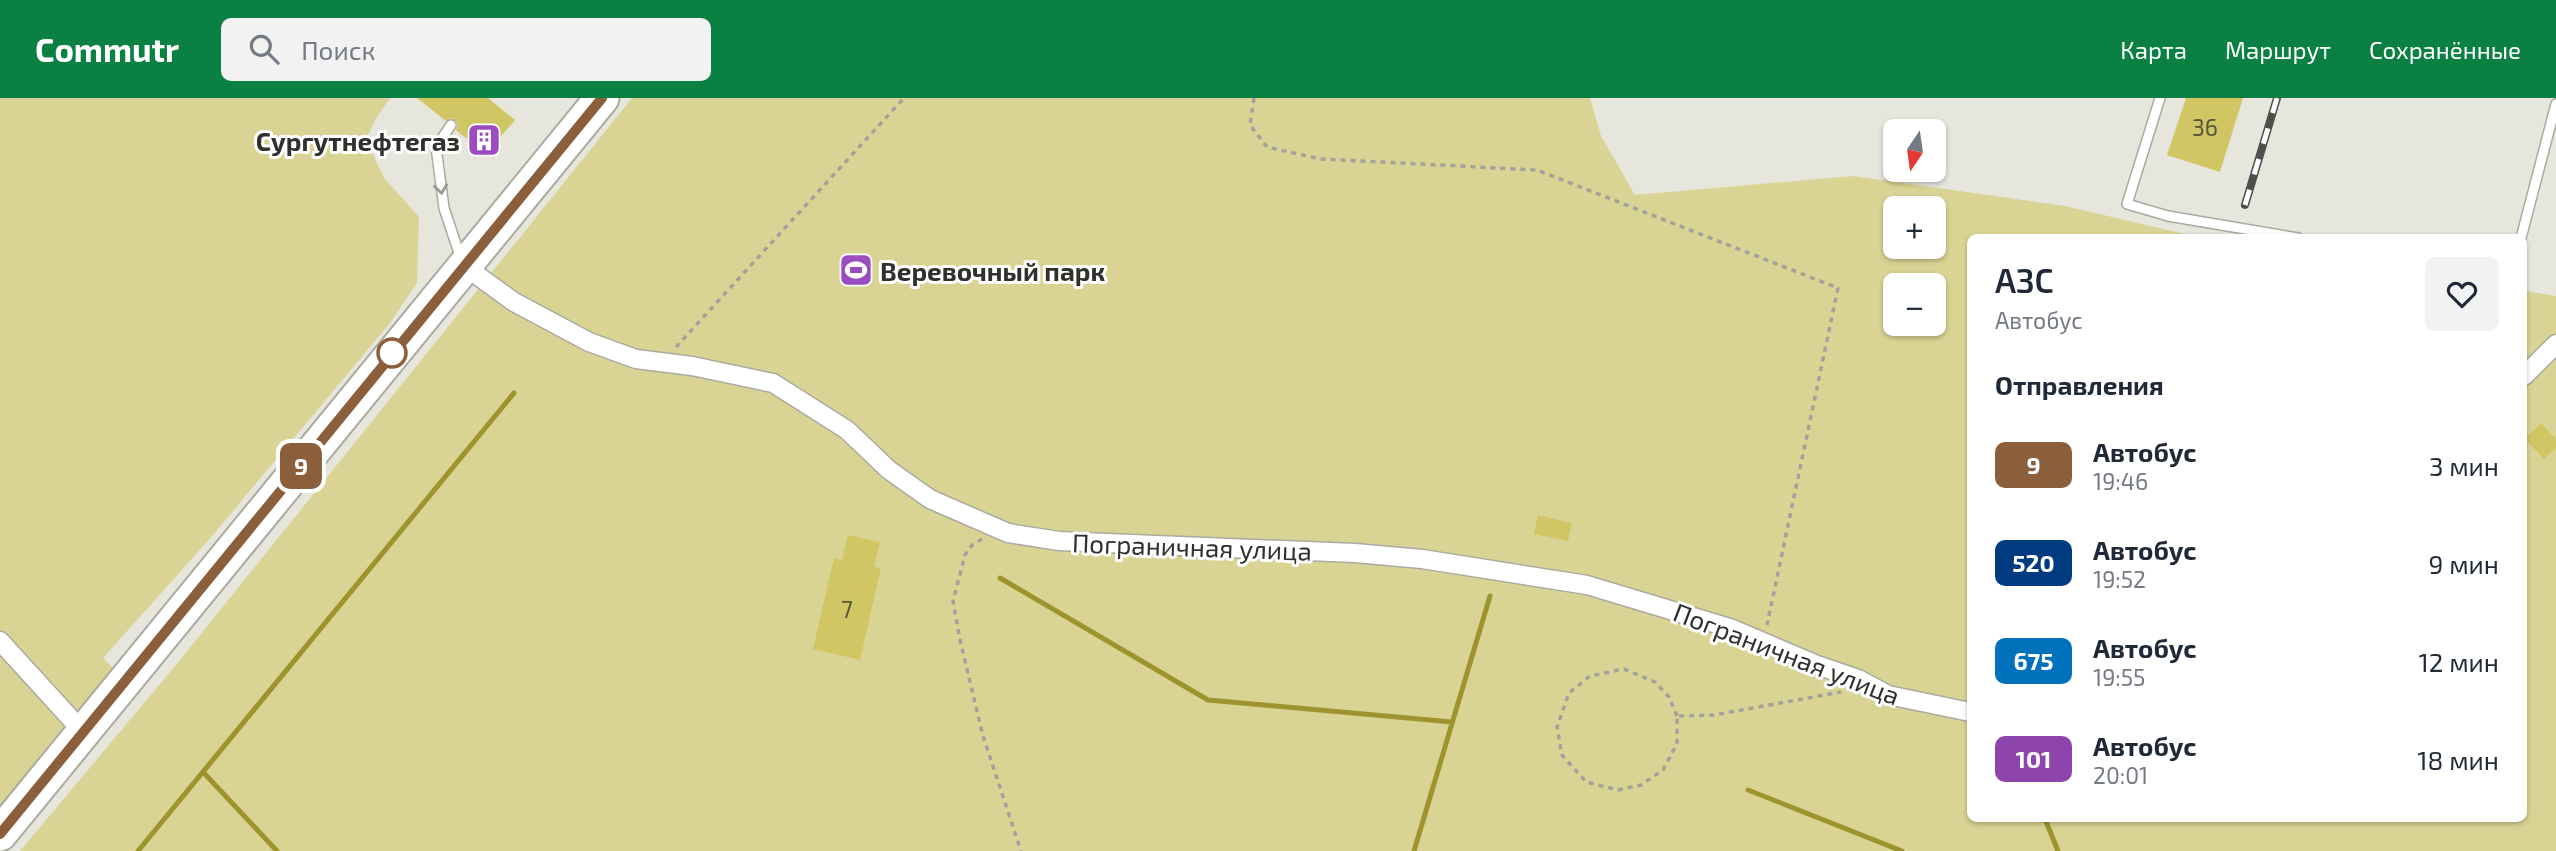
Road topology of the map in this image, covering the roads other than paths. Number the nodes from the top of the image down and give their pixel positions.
1 (602, 98) edge
2 (2160, 98) edge
3 (2556, 104) edge
4 (451, 125) dead end
5 (2274, 234) edge
6 (2522, 234) edge
7 (463, 265) junction
8 (2556, 344) edge
9 (2527, 373) edge
10 (0, 641) edge
11 (1967, 711) edge
12 (83, 732) junction
13 (0, 834) edge

1 - 7 highway
2 - 5 lane
3 - 6 lane
4 -> 7 lane
7 - 11 street, Пограничная улица
7 - 12 highway
8 - 9 street
10 - 12 street
12 - 13 highway

